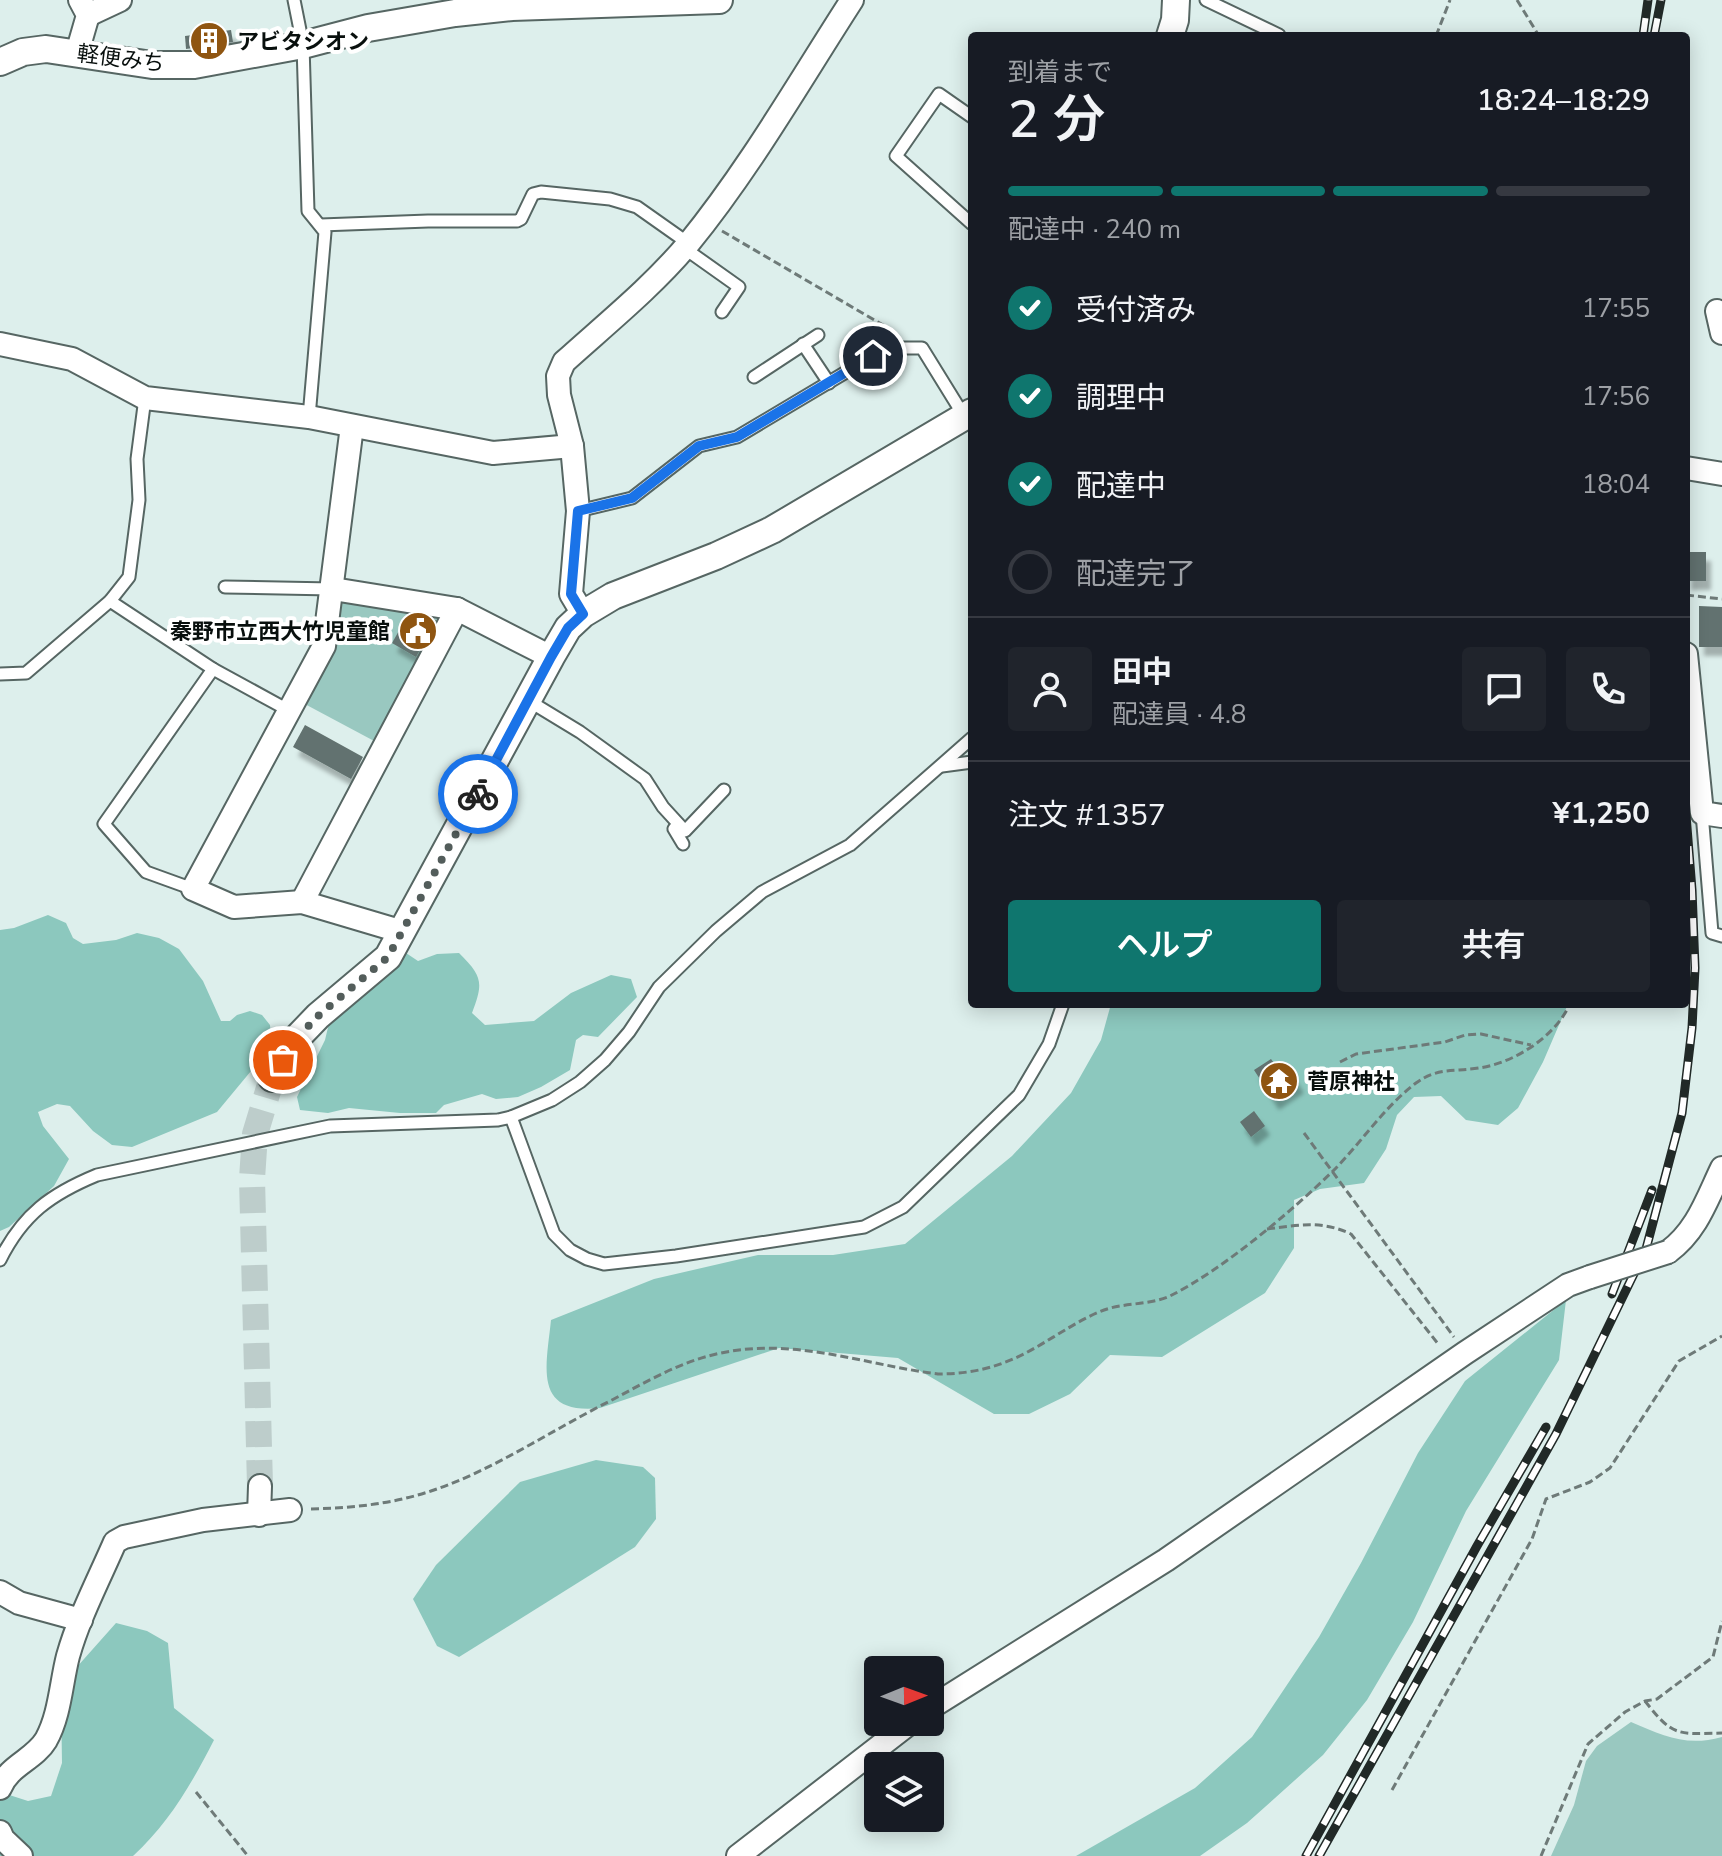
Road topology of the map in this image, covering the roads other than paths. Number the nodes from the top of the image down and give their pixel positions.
1 (120, 0) edge
2 (294, 0) edge
3 (719, 0) edge
4 (852, 0) edge
5 (1176, 0) edge
6 (1206, 0) edge
7 (512, 3) edge
8 (84, 8) edge
9 (1171, 32) edge
10 (1273, 32) edge
11 (303, 45) junction
12 (77, 53) junction
13 (0, 62) edge
14 (968, 114) edge
15 (968, 220) edge
16 (321, 225) junction
17 (686, 246) junction
18 (722, 312) dead end
19 (818, 335) dead end
20 (0, 344) edge
21 (803, 344) junction
22 (754, 377) dead end
23 (829, 383) junction
24 (145, 398) junction
25 (968, 414) edge
26 (309, 417) junction
27 (352, 426) junction
28 (572, 446) junction
29 (1690, 469) edge
30 (1722, 474) edge
31 (578, 511) junction
32 (225, 587) dead end
33 (333, 589) junction
34 (110, 601) junction
35 (457, 609) junction
36 (583, 614) junction
37 (551, 657) junction
38 (213, 669) junction
39 (0, 674) edge
40 (1690, 679) edge
41 (528, 701) junction
42 (288, 710) junction
43 (968, 742) edge
44 (968, 763) edge
45 (941, 766) junction
46 (724, 790) dead end
47 (1712, 814) edge
48 (678, 824) junction
49 (683, 844) dead end
50 (193, 889) junction
51 (302, 902) junction
52 (403, 932) junction
53 (1722, 936) edge
54 (1062, 1008) edge
55 (272, 1078) tunnel mouth
56 (511, 1117) junction
57 (1722, 1168) edge
58 (0, 1260) edge
59 (260, 1486) tunnel mouth
60 (290, 1510) road end
61 (259, 1515) junction
62 (0, 1592) edge
63 (81, 1620) junction
64 (944, 1699) edge
65 (893, 1736) edge
66 (0, 1788) edge
67 (0, 1832) edge
68 (21, 1856) edge
69 (738, 1856) edge

1 - 8 street
2 - 11 lane
3 - 7 street, 軽便みち
4 - 17 street
5 - 9 street
6 - 10 lane
7 - 11 street, 軽便みち
8 - 12 street
11 - 12 street, 軽便みち
11 - 16 lane
12 - 13 street, 軽便みち
14 - 15 lane
16 - 17 lane
16 - 26 lane
17 - 18 lane
17 - 28 street
19 - 21 lane
20 - 24 street
21 - 22 lane
21 - 23 lane
23 - 25 lane
23 - 31 lane
24 - 26 street
24 - 34 lane
25 - 36 street
26 - 27 street
27 - 28 street
27 - 33 street
28 - 31 street
29 - 30 street
31 - 36 street
32 - 33 lane
33 - 35 street
33 - 42 street
34 - 38 lane
34 - 39 lane
35 - 37 street
35 - 51 street
36 - 37 street
37 - 41 street
38 - 42 lane
38 - 50 lane
40 - 47 street
41 - 48 lane
41 - 52 street
42 - 50 street
43 - 45 lane
44 - 45 lane
45 - 56 lane
46 - 48 lane
47 - 53 lane
48 - 49 lane
50 - 51 street
51 - 52 street
52 - 55 street
54 - 56 lane
56 - 58 lane
57 - 64 street, bridge
59 - 61 street
60 - 61 street
61 - 63 street
62 - 63 street
63 - 66 street
65 - 69 street
67 - 68 street

